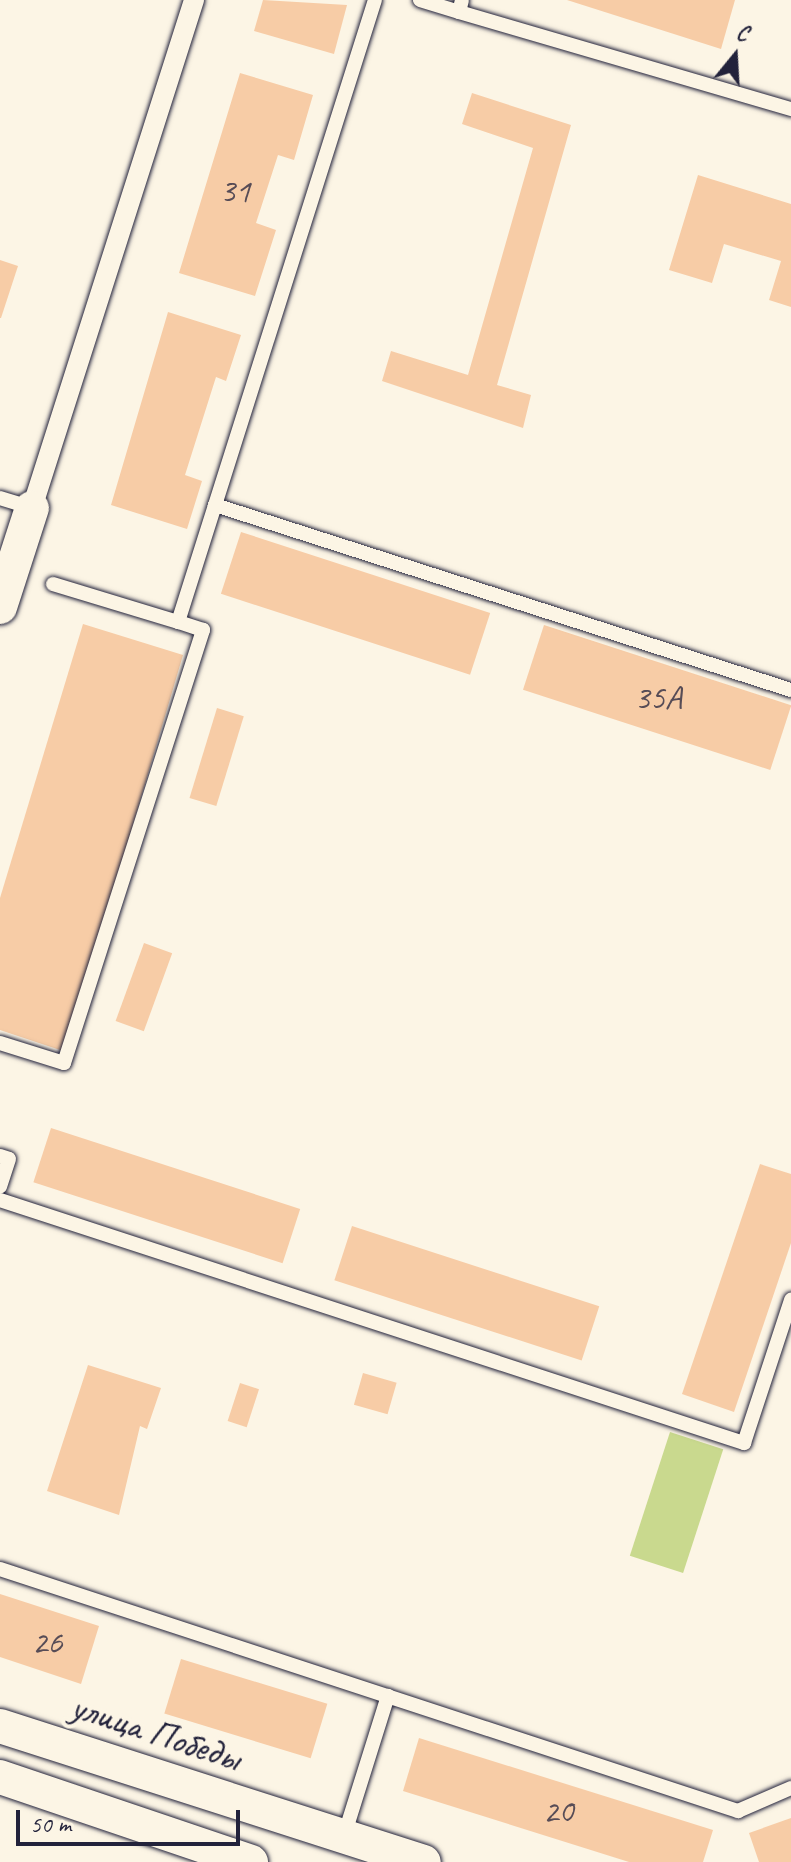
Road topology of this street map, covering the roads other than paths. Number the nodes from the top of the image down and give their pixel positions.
1 (194, 0) edge
2 (375, 0) edge
3 (420, 0) edge
4 (461, 6) edge
5 (790, 105) edge
6 (16, 503) edge
7 (215, 505) junction
8 (53, 584) dead end
9 (0, 607) edge
10 (178, 622) junction
11 (791, 690) edge
12 (0, 1043) edge
13 (0, 1156) edge
14 (0, 1187) edge
15 (0, 1200) edge
16 (791, 1300) edge
17 (0, 1569) edge
18 (388, 1696) junction
19 (0, 1726) edge
20 (0, 1777) edge
21 (791, 1788) edge
22 (344, 1836) junction
23 (251, 1862) edge
24 (424, 1862) edge

1 - 6 street
2 - 7 lane
3 - 4 lane
4 - 5 lane
6 - 9 street
7 - 10 lane
7 - 11 lane
8 - 10 lane
10 - 12 lane
13 - 14 lane
15 - 16 lane
17 - 18 lane
18 - 21 lane
18 - 22 lane
19 - 22 street, улица Победы
20 - 23 street
22 - 24 street, улица Победы

